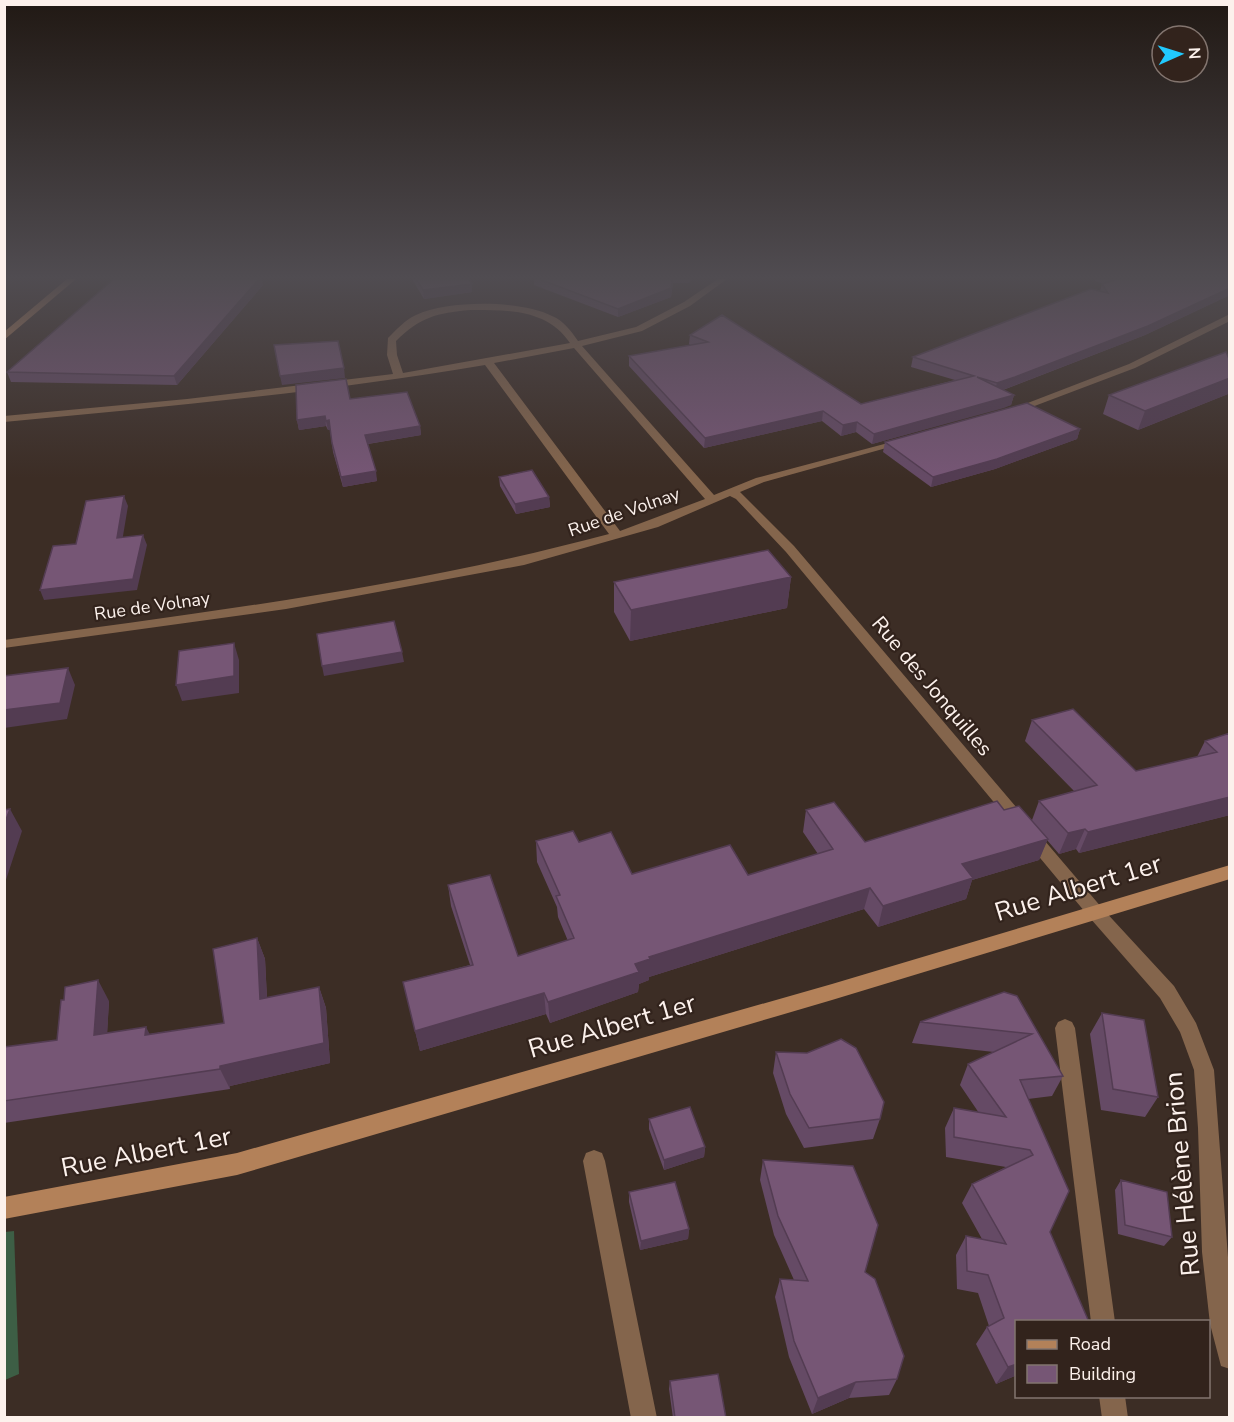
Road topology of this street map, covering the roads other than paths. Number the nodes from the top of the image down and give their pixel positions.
1 (392, 345) edge
2 (574, 345) edge
3 (576, 345) edge
4 (1173, 345) edge
5 (488, 362) junction
6 (399, 377) junction
7 (998, 415) edge
8 (4, 419) edge
9 (912, 439) edge
10 (731, 492) junction
11 (711, 499) junction
12 (617, 536) junction
13 (4, 644) edge
14 (1230, 872) edge
15 (1096, 913) junction
16 (1065, 1028) dead end
17 (594, 1161) dead end
18 (4, 1208) edge
19 (1103, 1320) edge
20 (1230, 1357) edge
21 (1112, 1398) edge
22 (645, 1418) edge
23 (1115, 1418) edge

1 - 6 street
2 - 5 street
3 - 11 street
4 - 7 street
5 - 6 street
5 - 12 street
6 - 8 street
9 - 10 street, Rue de Volnay
10 - 11 street, Rue de Volnay
10 - 15 street, Rue des Jonquilles
11 - 12 street, Rue de Volnay
12 - 13 street, Rue de Volnay
14 - 15 main road, Rue Albert 1er
15 - 18 main road, Rue Albert 1er
15 - 20 street, Rue Hélène Brion
16 - 19 street
17 - 22 street
21 - 23 street

